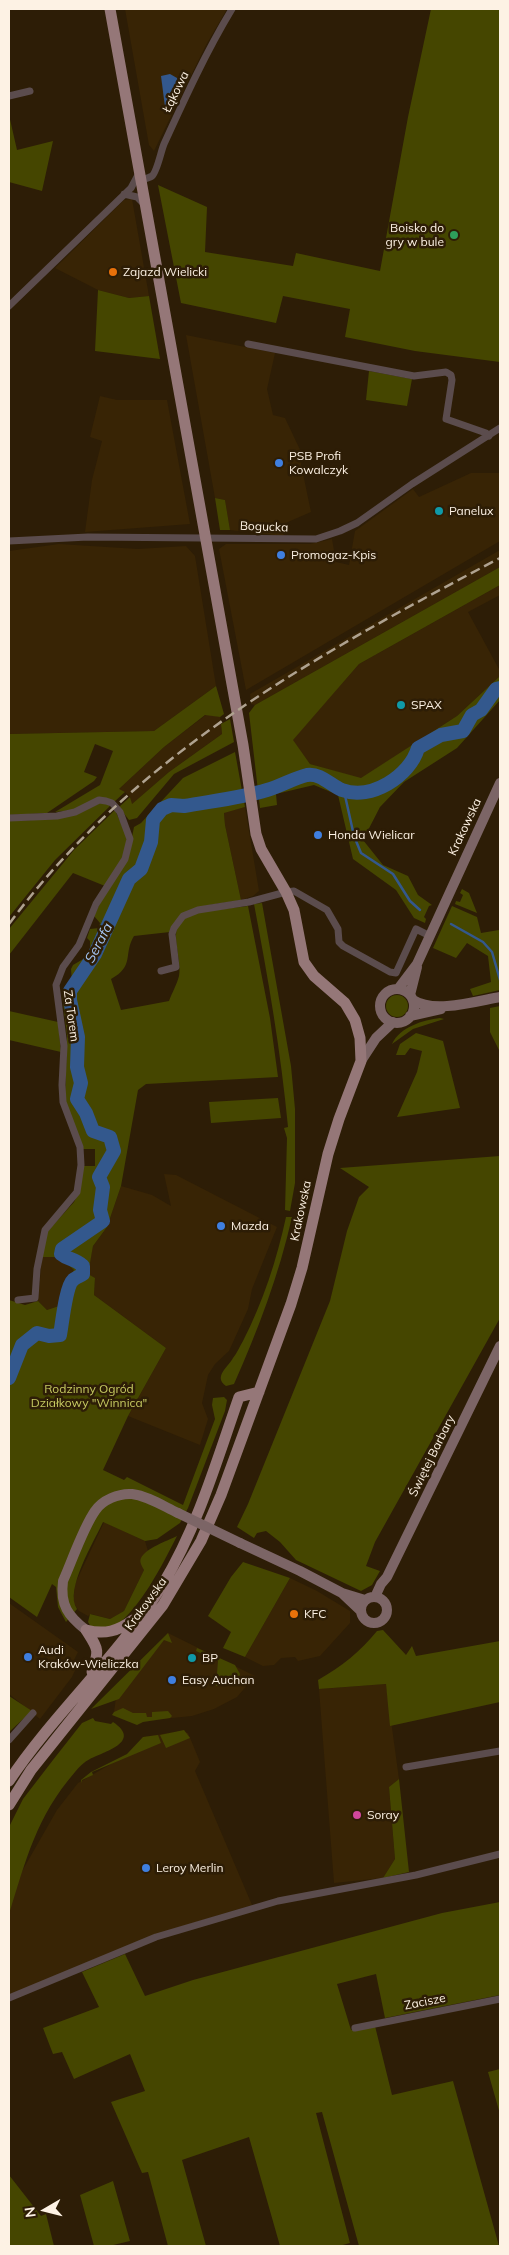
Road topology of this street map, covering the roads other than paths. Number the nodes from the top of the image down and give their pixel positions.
1 (110, 9) edge
2 (232, 9) edge
3 (30, 92) dead end
4 (9, 96) edge
5 (140, 175) junction
6 (124, 194) junction
7 (145, 205) junction
8 (9, 306) edge
9 (248, 344) dead end
10 (500, 428) edge
11 (489, 436) junction
12 (205, 537) junction
13 (9, 542) edge
14 (500, 783) edge
15 (9, 818) edge
16 (286, 892) junction
17 (430, 936) junction
18 (417, 964) junction
19 (161, 970) dead end
20 (398, 989) junction
21 (500, 997) edge
22 (411, 998) junction
23 (446, 1006) junction
24 (383, 1015) junction
25 (410, 1016) junction
26 (393, 1022) junction
27 (376, 1038) junction
28 (361, 1062) junction
29 (18, 1300) dead end
30 (500, 1346) edge
31 (259, 1392) junction
32 (342, 1593) junction
33 (374, 1599) junction
34 (361, 1611) junction
35 (143, 1614) junction
36 (86, 1630) junction
37 (89, 1680) junction
38 (33, 1713) dead end
39 (9, 1740) edge
40 (500, 1751) edge
41 (406, 1767) dead end
42 (9, 1782) edge
43 (9, 1805) edge
44 (500, 1854) edge
45 (9, 1998) edge
46 (500, 1999) edge
47 (355, 2028) dead end

1 - 5 main road
2 - 5 street, Łąkowa
3 - 4 street
5 - 6 street, Łąkowa
5 - 7 main road
6 - 7 street
6 - 8 street
7 - 12 main road
9 - 11 street
10 - 11 street, Bogucka
11 - 12 street, Bogucka
12 - 13 street, Bogucka
12 - 16 main road
14 - 17 street, Krakowska
15 - 29 street, Za Torem
16 - 17 street
16 - 19 street
16 - 28 main road
17 - 18 street, Krakowska
18 - 20 street, Krakowska
18 - 22 street, Krakowska
20 - 22 street
20 - 24 street
21 - 23 street
22 - 23 street
22 - 25 street
23 - 25 street
24 - 26 street
24 - 27 street, Krakowska
25 - 26 street
26 - 27 street, Krakowska
27 - 28 street, Krakowska
28 - 31 main road, Krakowska
30 - 33 street, Świętej Barbary
31 - 35 main road, Krakowska
31 - 43 main road, Krakowska
32 - 33 street
32 - 34 street
32 - 36 street, bridge
33 - 34 street
33 - 34 street
35 - 36 main road
35 - 37 main road, Krakowska
36 - 37 main road
37 - 42 main road, Krakowska
38 - 39 street
40 - 41 street
44 - 45 street
46 - 47 street, Zacisze

